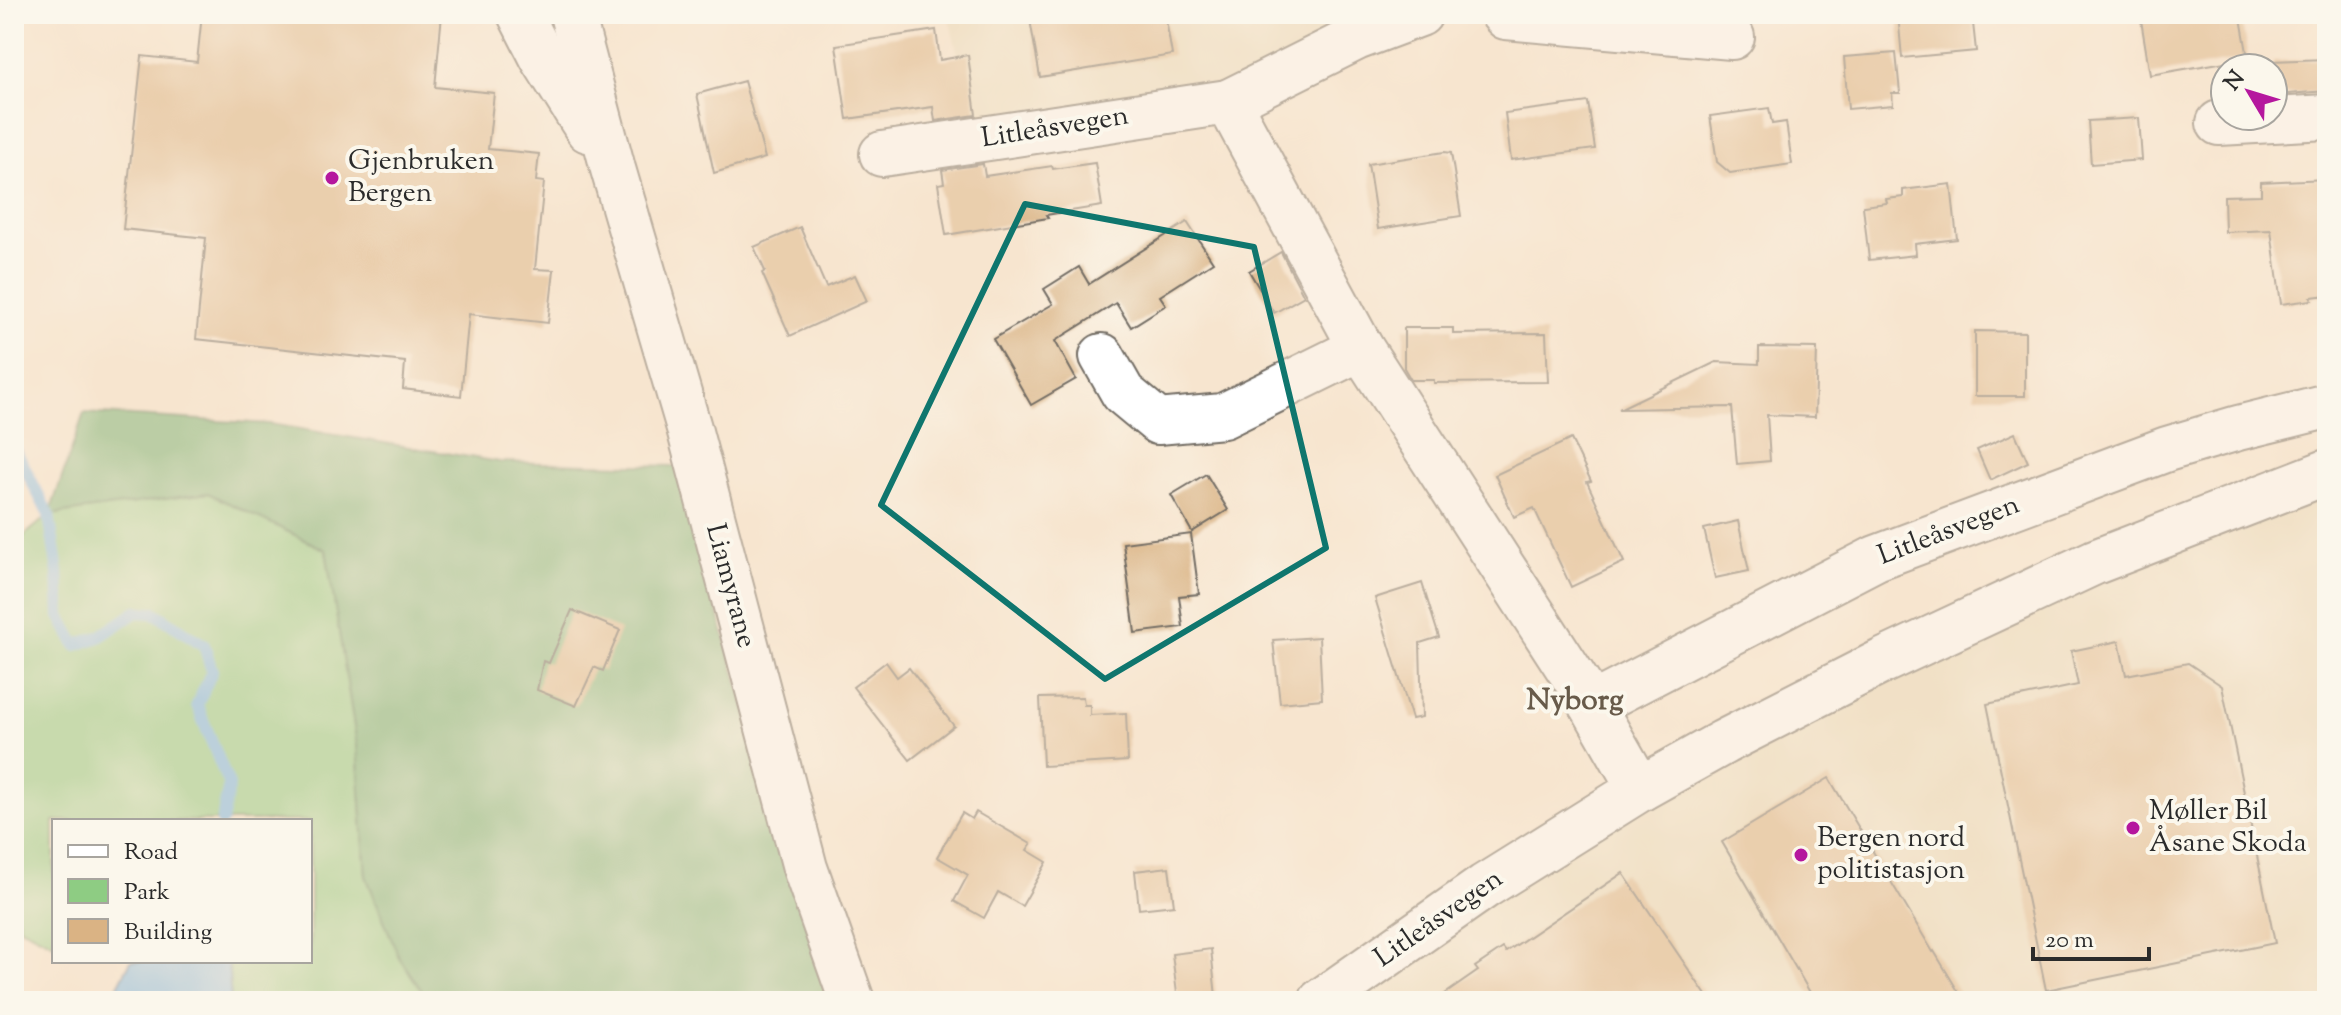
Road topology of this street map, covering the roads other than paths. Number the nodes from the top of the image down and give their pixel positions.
1 (520, 14) edge
2 (572, 14) edge
3 (1420, 14) edge
4 (1503, 14) edge
5 (1732, 37) dead end
6 (1228, 102) junction
7 (2327, 117) edge
8 (2289, 119) edge
9 (882, 154) dead end
10 (613, 169) junction
11 (1361, 348) junction
12 (1102, 356) dead end
13 (2327, 406) edge
14 (2327, 472) edge
15 (1592, 705) junction
16 (1640, 789) junction
17 (852, 1001) edge
18 (1321, 1001) edge

1 - 10 street, Liamyrane
2 - 10 street, Liamyrane
3 - 6 street, Litleåsvegen
4 - 5 street
6 - 9 street, Litleåsvegen
6 - 11 street
7 - 8 street
10 - 17 street, Liamyrane
11 - 12 street
11 - 15 street
13 - 15 street, Litleåsvegen
14 - 16 street, Litleåsvegen
15 - 16 street
16 - 18 street, Litleåsvegen

